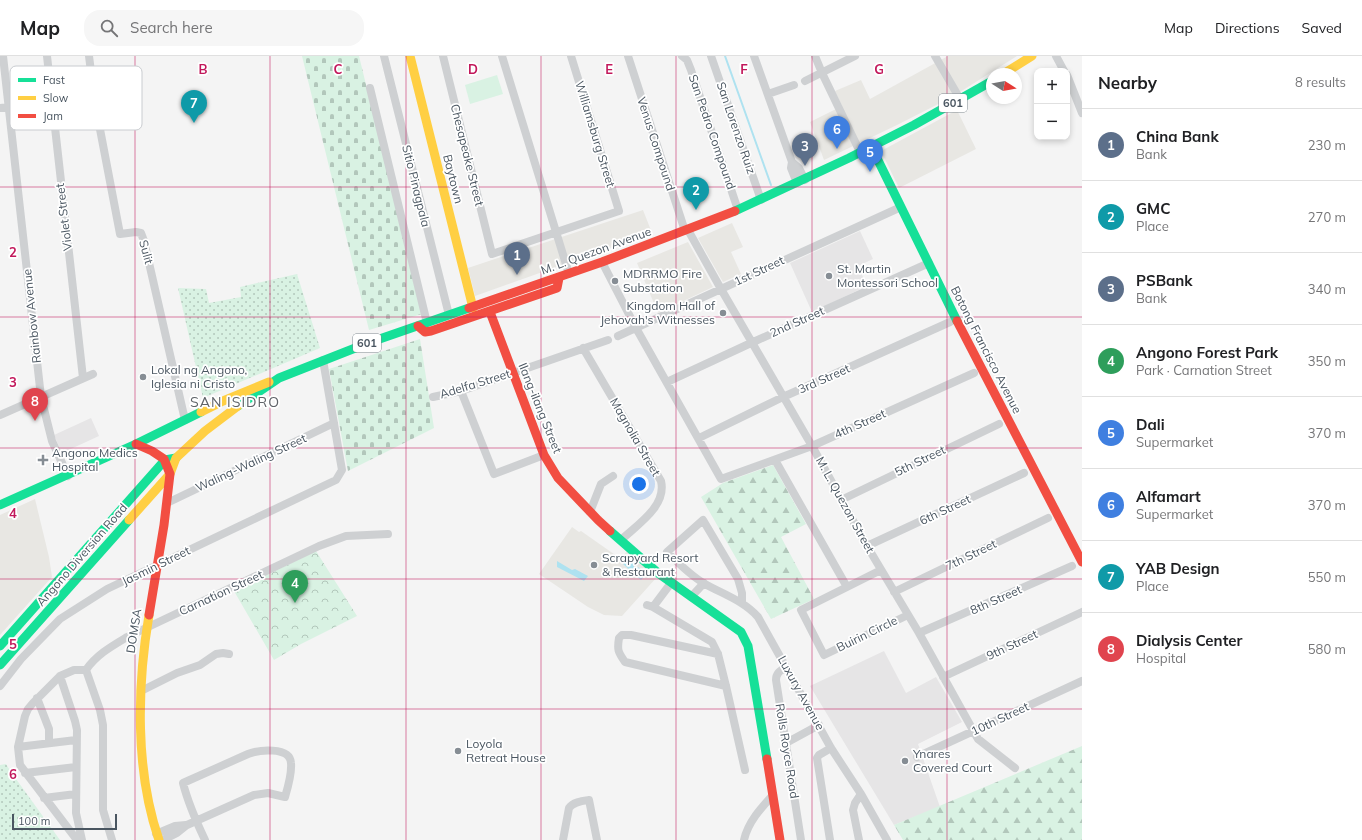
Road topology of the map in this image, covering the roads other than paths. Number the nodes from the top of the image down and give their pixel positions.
1 (3, 56) edge
2 (47, 56) edge
3 (89, 56) edge
4 (384, 56) edge
5 (410, 56) edge
6 (443, 56) edge
7 (502, 56) edge
8 (571, 56) edge
9 (628, 56) edge
10 (682, 56) edge
11 (711, 56) edge
12 (754, 56) edge
13 (815, 56) edge
14 (855, 56) edge
15 (935, 56) edge
16 (1032, 56) edge
17 (1056, 56) edge
18 (48, 66) edge
19 (90, 66) edge
20 (1013, 68) edge
21 (1062, 68) edge
22 (822, 74) junction
23 (805, 81) dead end
24 (1070, 83) edge
25 (986, 84) edge
26 (794, 85) dead end
27 (370, 88) dead end
28 (768, 94) junction
29 (960, 99) junction
30 (4, 107) edge
31 (1082, 112) edge
32 (54, 130) edge
33 (100, 130) edge
34 (871, 146) junction
35 (860, 152) junction
36 (801, 182) junction
37 (761, 200) junction
38 (901, 207) junction
39 (738, 210) junction
40 (687, 231) junction
41 (557, 232) junction
42 (602, 262) junction
43 (929, 263) junction
44 (570, 274) junction
45 (559, 278) junction
46 (721, 289) junction
47 (473, 308) junction
48 (490, 312) junction
49 (449, 315) junction
50 (950, 322) dead end
51 (423, 324) junction
52 (636, 328) junction
53 (618, 336) dead end
54 (608, 340) dead end
55 (751, 343) junction
56 (583, 348) junction
57 (323, 360) junction
58 (512, 373) junction
59 (974, 373) dead end
60 (92, 374) dead end
61 (83, 378) junction
62 (279, 378) junction
63 (666, 382) junction
64 (461, 391) junction
65 (41, 397) junction
66 (433, 397) dead end
67 (783, 397) junction
68 (0, 415) edge
69 (185, 420) junction
70 (334, 423) junction
71 (999, 424) dead end
72 (699, 438) junction
73 (136, 444) junction
74 (812, 446) junction
75 (544, 455) junction
76 (176, 458) junction
77 (165, 460) junction
78 (775, 460) junction
79 (1024, 473) dead end
80 (170, 474) junction
81 (68, 476) junction
82 (614, 476) dead end
83 (841, 500) junction
84 (167, 503) junction
85 (0, 505) edge
86 (590, 512) junction
87 (1048, 518) dead end
88 (106, 527) junction
89 (388, 534) dead end
90 (115, 536) junction
91 (621, 540) junction
92 (867, 546) junction
93 (1082, 562) edge
94 (157, 566) junction
95 (1072, 566) dead end
96 (881, 570) junction
97 (704, 583) junction
98 (671, 584) junction
99 (847, 587) junction
100 (894, 592) junction
101 (691, 597) junction
102 (742, 603) junction
103 (1082, 612) edge
104 (908, 615) junction
105 (146, 628) junction
106 (919, 634) junction
107 (0, 646) edge
108 (229, 654) dead end
109 (718, 654) junction
110 (0, 665) edge
111 (786, 667) junction
112 (86, 670) junction
113 (60, 676) junction
114 (943, 677) junction
115 (1082, 681) edge
116 (0, 686) edge
117 (726, 686) junction
118 (140, 691) junction
119 (37, 698) junction
120 (819, 725) junction
121 (974, 732) junction
122 (76, 740) junction
123 (50, 743) junction
124 (786, 743) junction
125 (18, 747) junction
126 (831, 748) junction
127 (917, 757) dead end
128 (76, 767) junction
129 (1015, 768) dead end
130 (745, 770) dead end
131 (25, 773) junction
132 (76, 794) junction
133 (773, 794) junction
134 (861, 794) junction
135 (44, 798) junction
136 (196, 820) junction
137 (159, 838) edge
138 (77, 840) edge
139 (82, 840) edge
140 (112, 840) edge
141 (205, 840) edge
142 (563, 840) edge
143 (597, 840) edge
144 (744, 840) edge
145 (780, 840) edge
146 (802, 840) edge
147 (830, 840) edge
148 (859, 840) edge
149 (887, 840) edge

1 - 30 street, Rainbow Avenue
2 - 18 street, Violet Street
3 - 19 street, Sulit
4 - 49 street, Sitio Pinagpala
5 - 47 main road, Baytown
6 - 41 street, Chesapeake Street
7 - 41 street
8 - 41 street, Williamsburg Street
9 - 40 street, Venus Compound
10 - 39 street, San Pedro Compound
11 - 37 street, San Lorenzo Ruiz
12 - 28 street
13 - 22 street
14 - 22 street
15 - 29 street
16 - 20 main road
17 - 21 street
22 - 23 street
22 - 35 street
24 - 31 street
25 - 29 main road, M. L. Quezon Avenue / 601
26 - 28 street
27 - 51 street
28 - 36 street
29 - 34 main road, M. L. Quezon Avenue / 601
30 - 65 street, Rainbow Avenue
32 - 61 street, Violet Street
33 - 69 street, Sulit
34 - 35 main road, M. L. Quezon Avenue / 601
34 - 38 main road, Botong Francisco Avenue
35 - 36 main road, M. L. Quezon Avenue / 601
36 - 37 main road, M. L. Quezon Avenue / 601
37 - 39 main road, M. L. Quezon Avenue / 601
38 - 43 main road, Botong Francisco Avenue
38 - 46 street, 1st Street
39 - 40 main road, M. L. Quezon Avenue / 601
40 - 42 main road, M. L. Quezon Avenue / 601
40 - 46 street, M. L. Quezon Street
41 - 44 street
42 - 44 main road, M. L. Quezon Avenue / 601
42 - 52 street
43 - 55 street, 2nd Street
43 - 93 main road, Botong Francisco Avenue
44 - 45 main road, M. L. Quezon Avenue / 601
45 - 47 main road, M. L. Quezon Avenue / 601
45 - 48 main road
46 - 52 street, 1st Street
46 - 55 street, M. L. Quezon Street
47 - 49 main road, M. L. Quezon Avenue / 601
48 - 51 main road
48 - 58 main road, Ilang-ilang Street
49 - 51 main road, M. L. Quezon Avenue / 601
50 - 67 street, 3rd Street
51 - 57 main road, M. L. Quezon Avenue / 601
52 - 53 street, 1st Street
52 - 63 street
54 - 56 street, Adelfa Street
55 - 63 street, 2nd Street
55 - 67 street, M. L. Quezon Street
56 - 58 street, Adelfa Street
56 - 91 street, Magnolia Street
57 - 62 main road, M. L. Quezon Avenue / 601
57 - 70 street
58 - 64 street, Adelfa Street
58 - 75 main road, Ilang-ilang Street
59 - 74 street, 4th Street
60 - 61 street
61 - 65 street
62 - 69 main road, M. L. Quezon Avenue / 601
62 - 76 main road, Angono Diversion Road
63 - 72 street
64 - 66 street, Adelfa Street
64 - 75 street
65 - 68 street
65 - 81 street, Rainbow Avenue
67 - 72 street, 3rd Street
67 - 74 street, M. L. Quezon Street
69 - 73 main road, M. L. Quezon Avenue / 601
70 - 84 street, Waling-Waling Street
70 - 94 street, Jasmin Street
71 - 83 street, 5th Street
72 - 78 street, 4th Street
73 - 77 main road
73 - 81 main road, M. L. Quezon Avenue / 601
74 - 78 street, 4th Street
74 - 83 street, M. L. Quezon Street
75 - 86 main road, Ilang-ilang Street
76 - 77 main road
76 - 80 main road, Angono Diversion Road
77 - 80 main road, DOMSA
77 - 88 main road, Angono Diversion Road
78 - 99 street
79 - 92 street, 6th Street
80 - 84 main road, DOMSA
80 - 90 main road, Angono Diversion Road
81 - 85 main road, M. L. Quezon Avenue / 601
82 - 86 street
83 - 92 street, M. L. Quezon Street
84 - 94 main road, DOMSA
86 - 91 main road, Ilang-ilang Street
87 - 100 street, 7th Street
88 - 90 main road
88 - 107 main road, Angono Diversion Road
89 - 105 street, Carnation Street
90 - 110 main road, Angono Diversion Road
91 - 98 main road, Ilang-ilang Street
92 - 96 street, M. L. Quezon Street
94 - 105 main road, DOMSA
94 - 116 street, Jasmin Street
95 - 106 street, 8th Street
96 - 99 street, Buirin Circle
96 - 100 street, M. L. Quezon Street
97 - 101 street
97 - 102 street, Luxury Avenue
97 - 102 street, Luxury Avenue
98 - 101 main road, Ilang-ilang Street
98 - 109 street
99 - 104 street, Buirin Circle
100 - 104 street, M. L. Quezon Street
101 - 133 main road, Ilang-ilang Street
102 - 111 street, Luxury Avenue
103 - 114 street, 9th Street
104 - 106 street, M. L. Quezon Street
105 - 112 street, Carnation Street
105 - 118 main road, DOMSA
106 - 114 street, M. L. Quezon Street
108 - 118 street
109 - 117 street
109 - 117 street
111 - 120 street, Luxury Avenue
111 - 124 street, Rolls Royce Road
112 - 113 street
112 - 140 street
113 - 119 street
113 - 122 street
114 - 121 street, M. L. Quezon Street
115 - 121 street, 10th Street
117 - 130 street
118 - 137 main road, DOMSA
119 - 123 street
119 - 125 street
120 - 124 street
120 - 126 street, Luxury Avenue
121 - 127 street, 10th Street
121 - 129 street, M. L. Quezon Street
122 - 123 street
122 - 128 street
123 - 125 street
124 - 146 street, Rolls Royce Road
125 - 131 street
126 - 134 street, Luxury Avenue
126 - 147 street
128 - 131 street
128 - 132 street
131 - 135 street
132 - 135 street
132 - 139 street
133 - 144 street
133 - 145 main road, Ilang-ilang Street
134 - 148 street
134 - 149 street, Luxury Avenue
135 - 138 street
136 - 136 street
136 - 137 street
136 - 141 street
142 - 143 street

